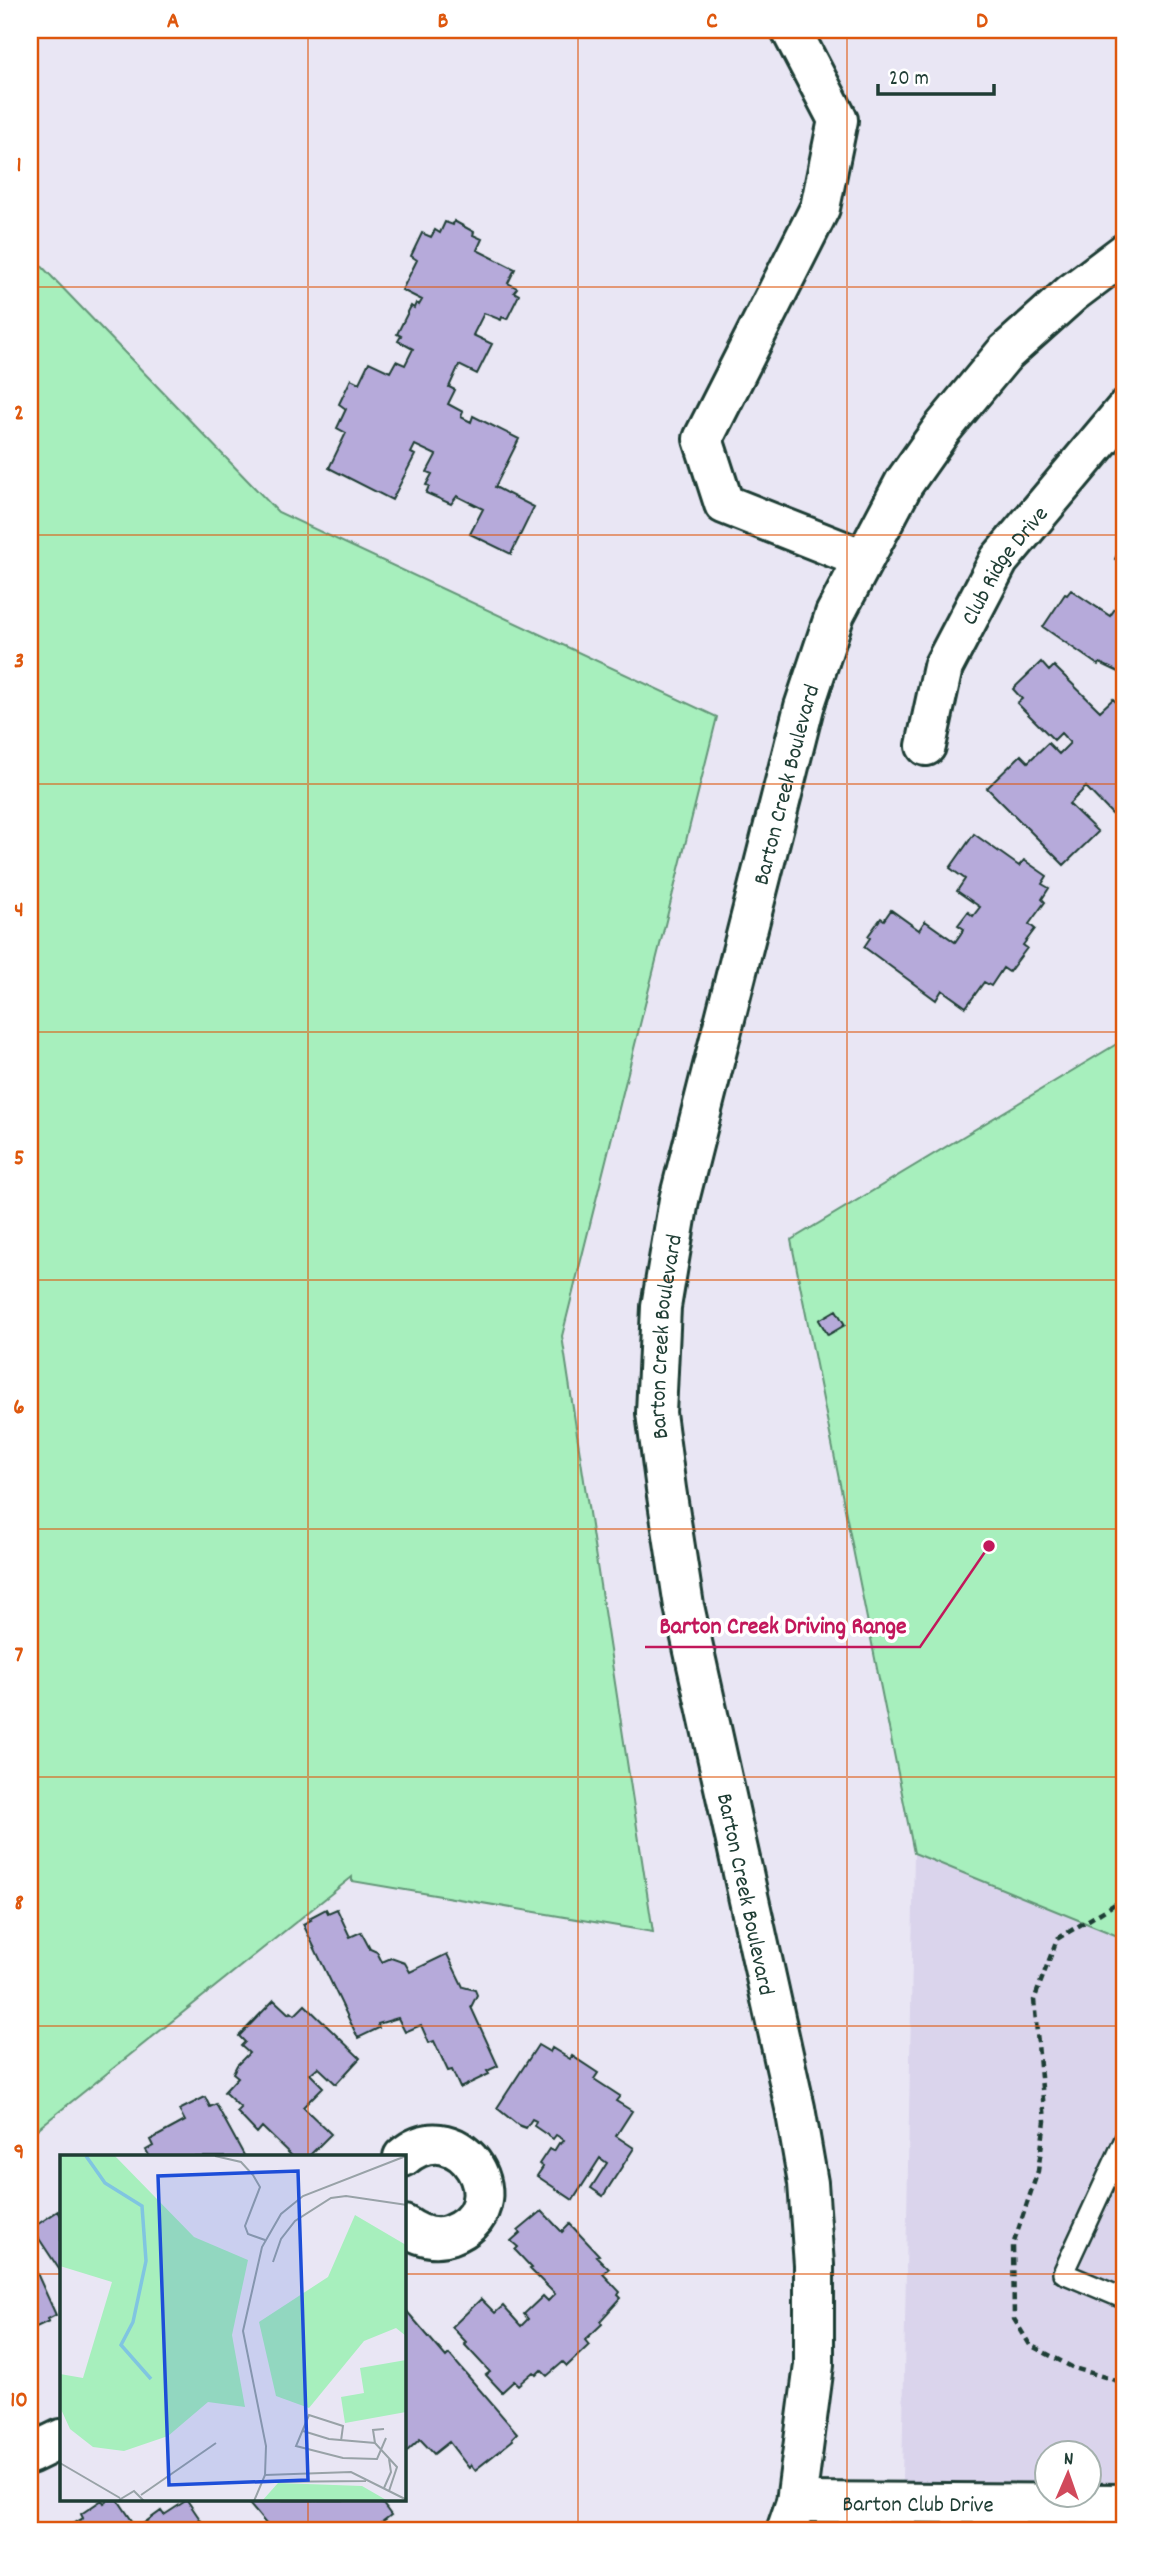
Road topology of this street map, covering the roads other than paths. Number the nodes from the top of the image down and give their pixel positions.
1 (791, 30) edge
2 (1125, 253) edge
3 (1125, 410) edge
4 (863, 559) junction
5 (926, 746) dead end
6 (1124, 2145) edge
7 (406, 2155) edge
8 (406, 2227) edge
9 (1125, 2299) edge
10 (60, 2439) edge
11 (30, 2454) edge
12 (1125, 2504) edge
13 (791, 2517) edge

1 - 4 street
2 - 4 street, Barton Creek Boulevard
3 - 5 street, Club Ridge Drive
4 - 13 street, Barton Creek Boulevard
6 - 9 lane
7 - 8 street
10 - 11 street
12 - 13 street, Barton Club Drive

